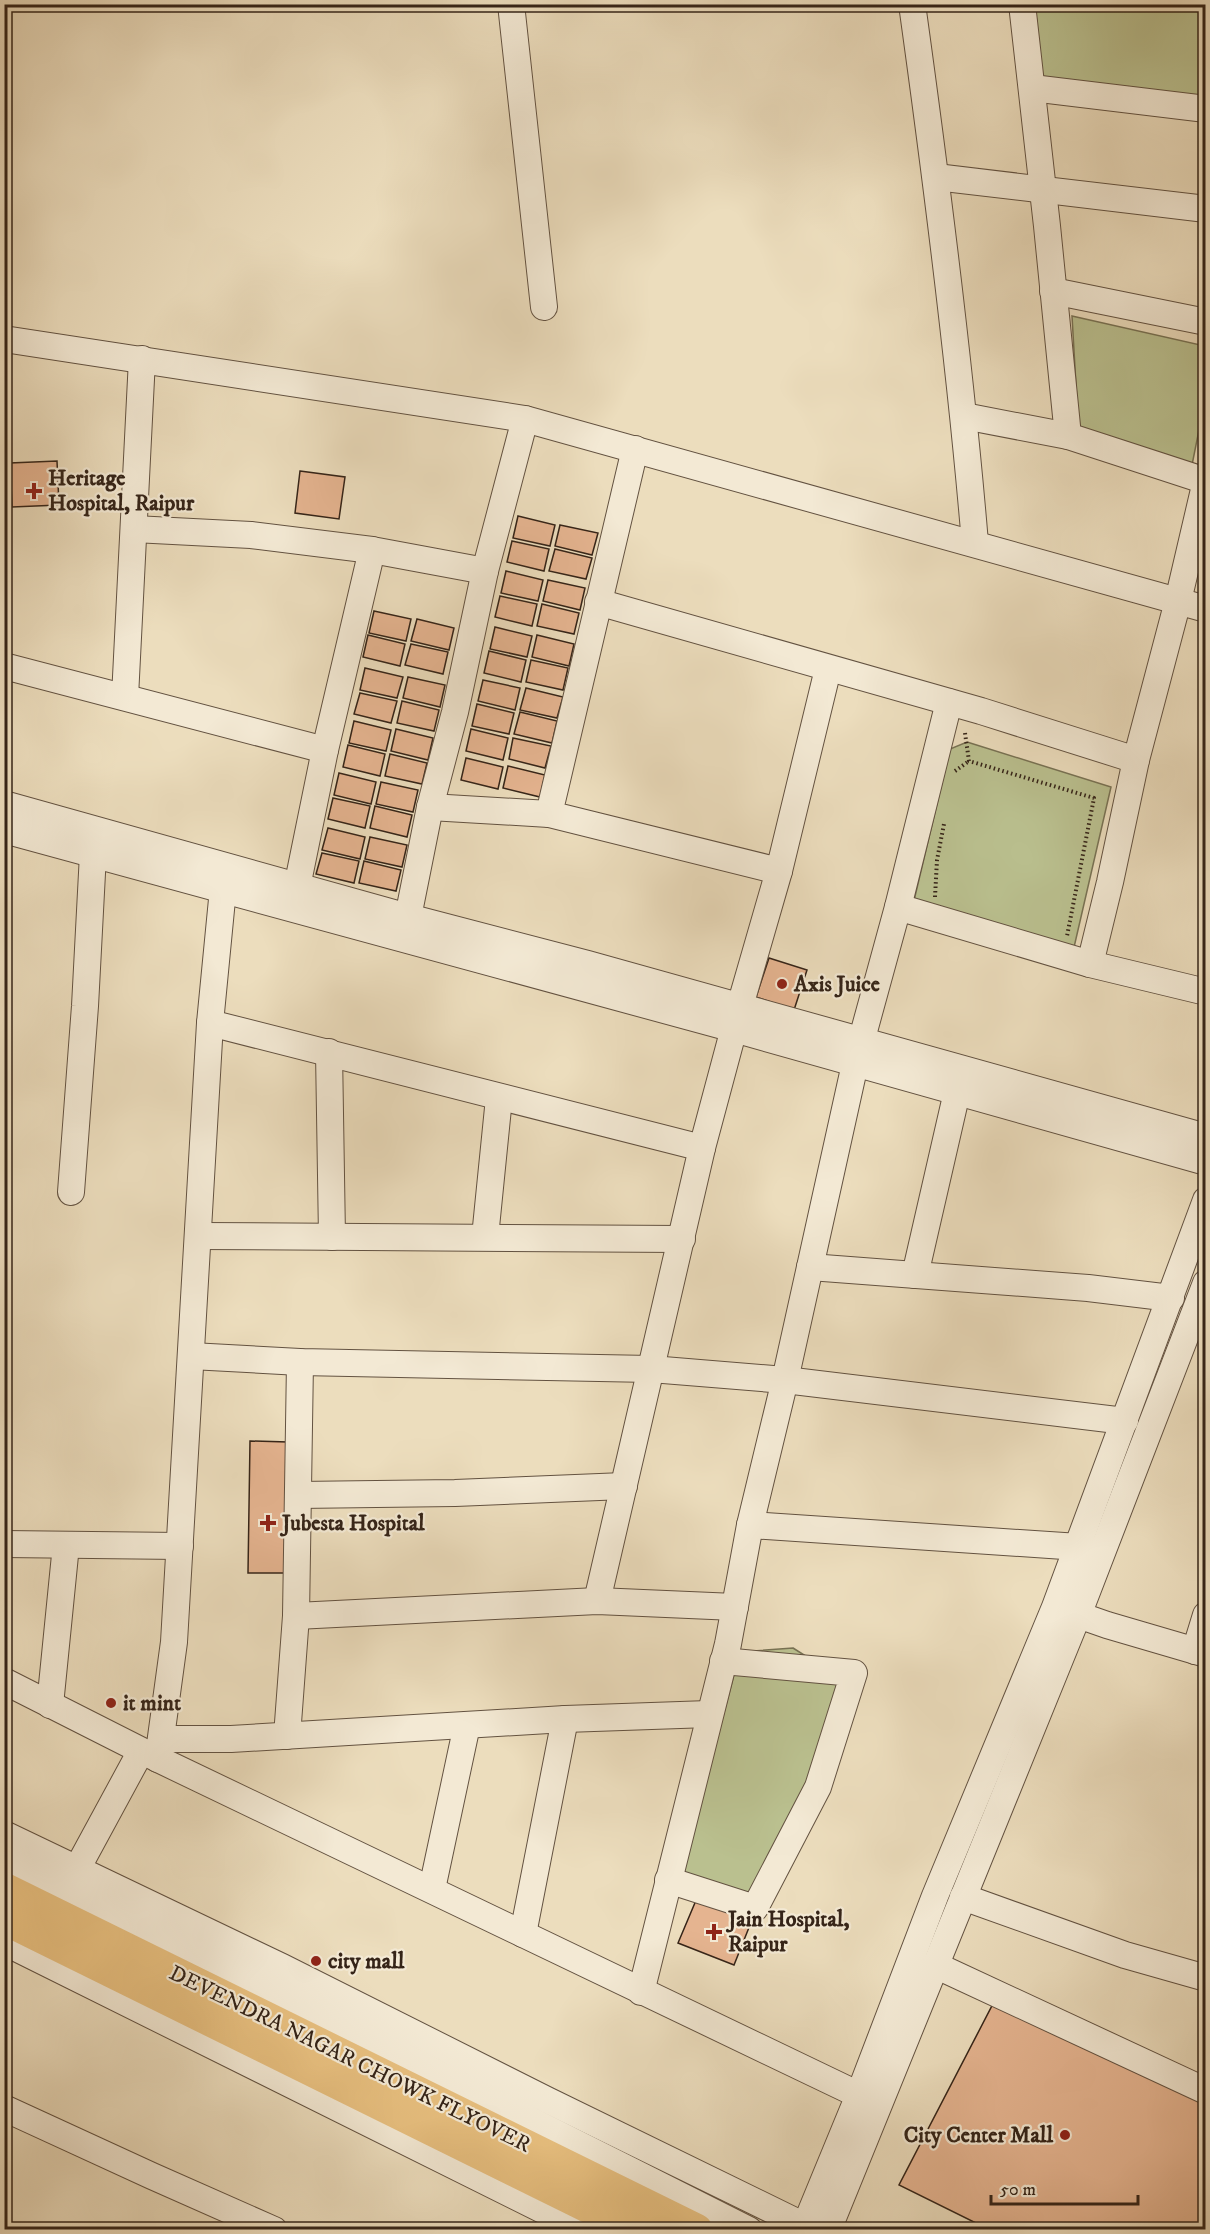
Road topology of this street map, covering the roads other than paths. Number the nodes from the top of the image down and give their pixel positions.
1 (512, 4) edge
2 (912, 4) edge
3 (1022, 4) edge
4 (1032, 88) junction
5 (1206, 109) edge
6 (936, 177) junction
7 (1042, 190) junction
8 (1206, 209) edge
9 (1053, 291) junction
10 (544, 307) dead end
11 (1206, 322) edge
12 (4, 339) edge
13 (142, 359) junction
14 (964, 416) junction
15 (525, 419) junction
16 (1068, 436) junction
17 (635, 449) junction
18 (1206, 481) edge
19 (134, 529) junction
20 (975, 543) junction
21 (372, 550) junction
22 (486, 571) junction
23 (1178, 601) junction
24 (598, 602) junction
25 (1206, 609) edge
26 (4, 666) edge
27 (828, 669) junction
28 (125, 697) junction
29 (955, 704) junction
30 (325, 750) junction
31 (1136, 760) junction
32 (4, 804) edge
33 (430, 807) junction
34 (549, 814) junction
35 (4, 830) edge
36 (93, 854) junction
37 (779, 871) junction
38 (222, 878) junction
39 (297, 886) junction
40 (898, 907) junction
41 (408, 918) junction
42 (1090, 964) junction
43 (1206, 992) edge
44 (737, 1018) junction
45 (210, 1023) junction
46 (329, 1052) junction
47 (858, 1052) junction
48 (957, 1092) junction
49 (499, 1098) junction
50 (1206, 1137) edge
51 (702, 1148) junction
52 (1206, 1162) edge
53 (70, 1192) dead end
54 (1206, 1200) edge
55 (198, 1236) junction
56 (332, 1237) junction
57 (485, 1237) junction
58 (682, 1239) junction
59 (810, 1267) junction
60 (915, 1275) junction
61 (1206, 1283) edge
62 (1171, 1298) junction
63 (191, 1356) junction
64 (300, 1362) junction
65 (651, 1369) junction
66 (785, 1380) junction
67 (1125, 1421) junction
68 (624, 1486) junction
69 (298, 1495) junction
70 (750, 1525) junction
71 (4, 1544) edge
72 (66, 1545) junction
73 (180, 1546) junction
74 (1090, 1550) junction
75 (597, 1600) junction
76 (735, 1607) junction
77 (1067, 1611) junction
78 (296, 1616) junction
79 (1206, 1616) edge
80 (1200, 1653) edge
81 (723, 1661) junction
82 (4, 1681) edge
83 (50, 1705) junction
84 (709, 1714) junction
85 (566, 1719) junction
86 (467, 1725) junction
87 (288, 1736) junction
88 (154, 1750) junction
89 (4, 1834) edge
90 (4, 1859) edge
91 (77, 1869) junction
92 (668, 1880) junction
93 (4, 1889) edge
94 (432, 1889) junction
95 (963, 1897) junction
96 (4, 1918) edge
97 (523, 1934) junction
98 (4, 1942) edge
99 (935, 1965) junction
100 (1206, 1978) edge
101 (640, 1992) junction
102 (1206, 2091) edge
103 (859, 2095) junction
104 (4, 2108) edge
105 (815, 2228) edge
106 (274, 2229) edge
107 (584, 2229) edge
108 (636, 2229) edge
109 (696, 2229) edge
110 (749, 2229) edge

1 - 10 street
2 - 6 street
3 - 4 street
4 - 5 street
4 - 7 street
6 - 7 street
6 - 14 street
7 - 8 street
7 - 9 street
9 - 11 street
9 - 16 street
12 - 13 street
13 - 15 street
13 - 19 street
14 - 16 street
14 - 20 street
15 - 17 street
15 - 22 street
16 - 18 street
17 - 20 street
17 - 24 street
18 - 23 street
19 - 21 street
19 - 28 street
20 - 23 street
21 - 22 street
21 - 30 street
22 - 33 street
23 - 25 street
23 - 31 street
24 - 27 street
24 - 34 street
26 - 28 street
27 - 29 street
27 - 37 street
28 - 30 street
29 - 31 street
29 - 40 street
30 - 39 street
31 - 42 street
32 - 38 street
33 - 34 street
33 - 41 street
34 - 37 street
35 - 36 street
36 - 38 street
36 - 53 street
37 - 44 street
38 - 39 street
38 - 44 street
38 - 45 street
39 - 41 street
40 - 42 street
40 - 47 street
41 - 44 street
42 - 43 street
44 - 47 street
44 - 51 street
45 - 46 street
45 - 55 street
46 - 49 street
46 - 56 street
47 - 48 street
47 - 50 street
47 - 59 street
48 - 52 street
48 - 60 street
49 - 51 street
49 - 57 street
51 - 58 street
54 - 62 street
55 - 56 street
55 - 63 street
56 - 57 street
57 - 58 street
58 - 65 street
59 - 60 street
59 - 66 street
60 - 62 street
61 - 74 street
62 - 67 street
63 - 64 street
63 - 73 street
64 - 65 street
64 - 69 street
65 - 66 street
65 - 68 street
66 - 67 street
66 - 70 street
67 - 74 street
68 - 69 street
68 - 75 street
69 - 78 street
70 - 74 street
70 - 76 street
71 - 72 street
72 - 73 street
72 - 83 street
73 - 88 street
74 - 77 street
75 - 76 street
75 - 78 street
76 - 81 street
77 - 80 street
77 - 95 street
77 - 103 street
78 - 87 street
79 - 80 street
81 - 84 street
81 - 92 street
82 - 83 street
83 - 88 street
84 - 85 street
84 - 92 street
85 - 86 street
85 - 97 street
86 - 87 street
86 - 94 street
87 - 88 street
88 - 91 street
88 - 94 street
89 - 91 street
90 - 110 street
91 - 105 street
92 - 101 street
93 - 109 highway, DEVENDRA NAGAR CHOWK FLYOVER
94 - 97 street
95 - 99 street
95 - 100 street
96 - 108 highway, DEVENDRA NAGAR CHOWK FLYOVER
97 - 101 street
98 - 107 street
99 - 102 street
99 - 105 street
101 - 103 street
103 - 105 street
104 - 106 street

